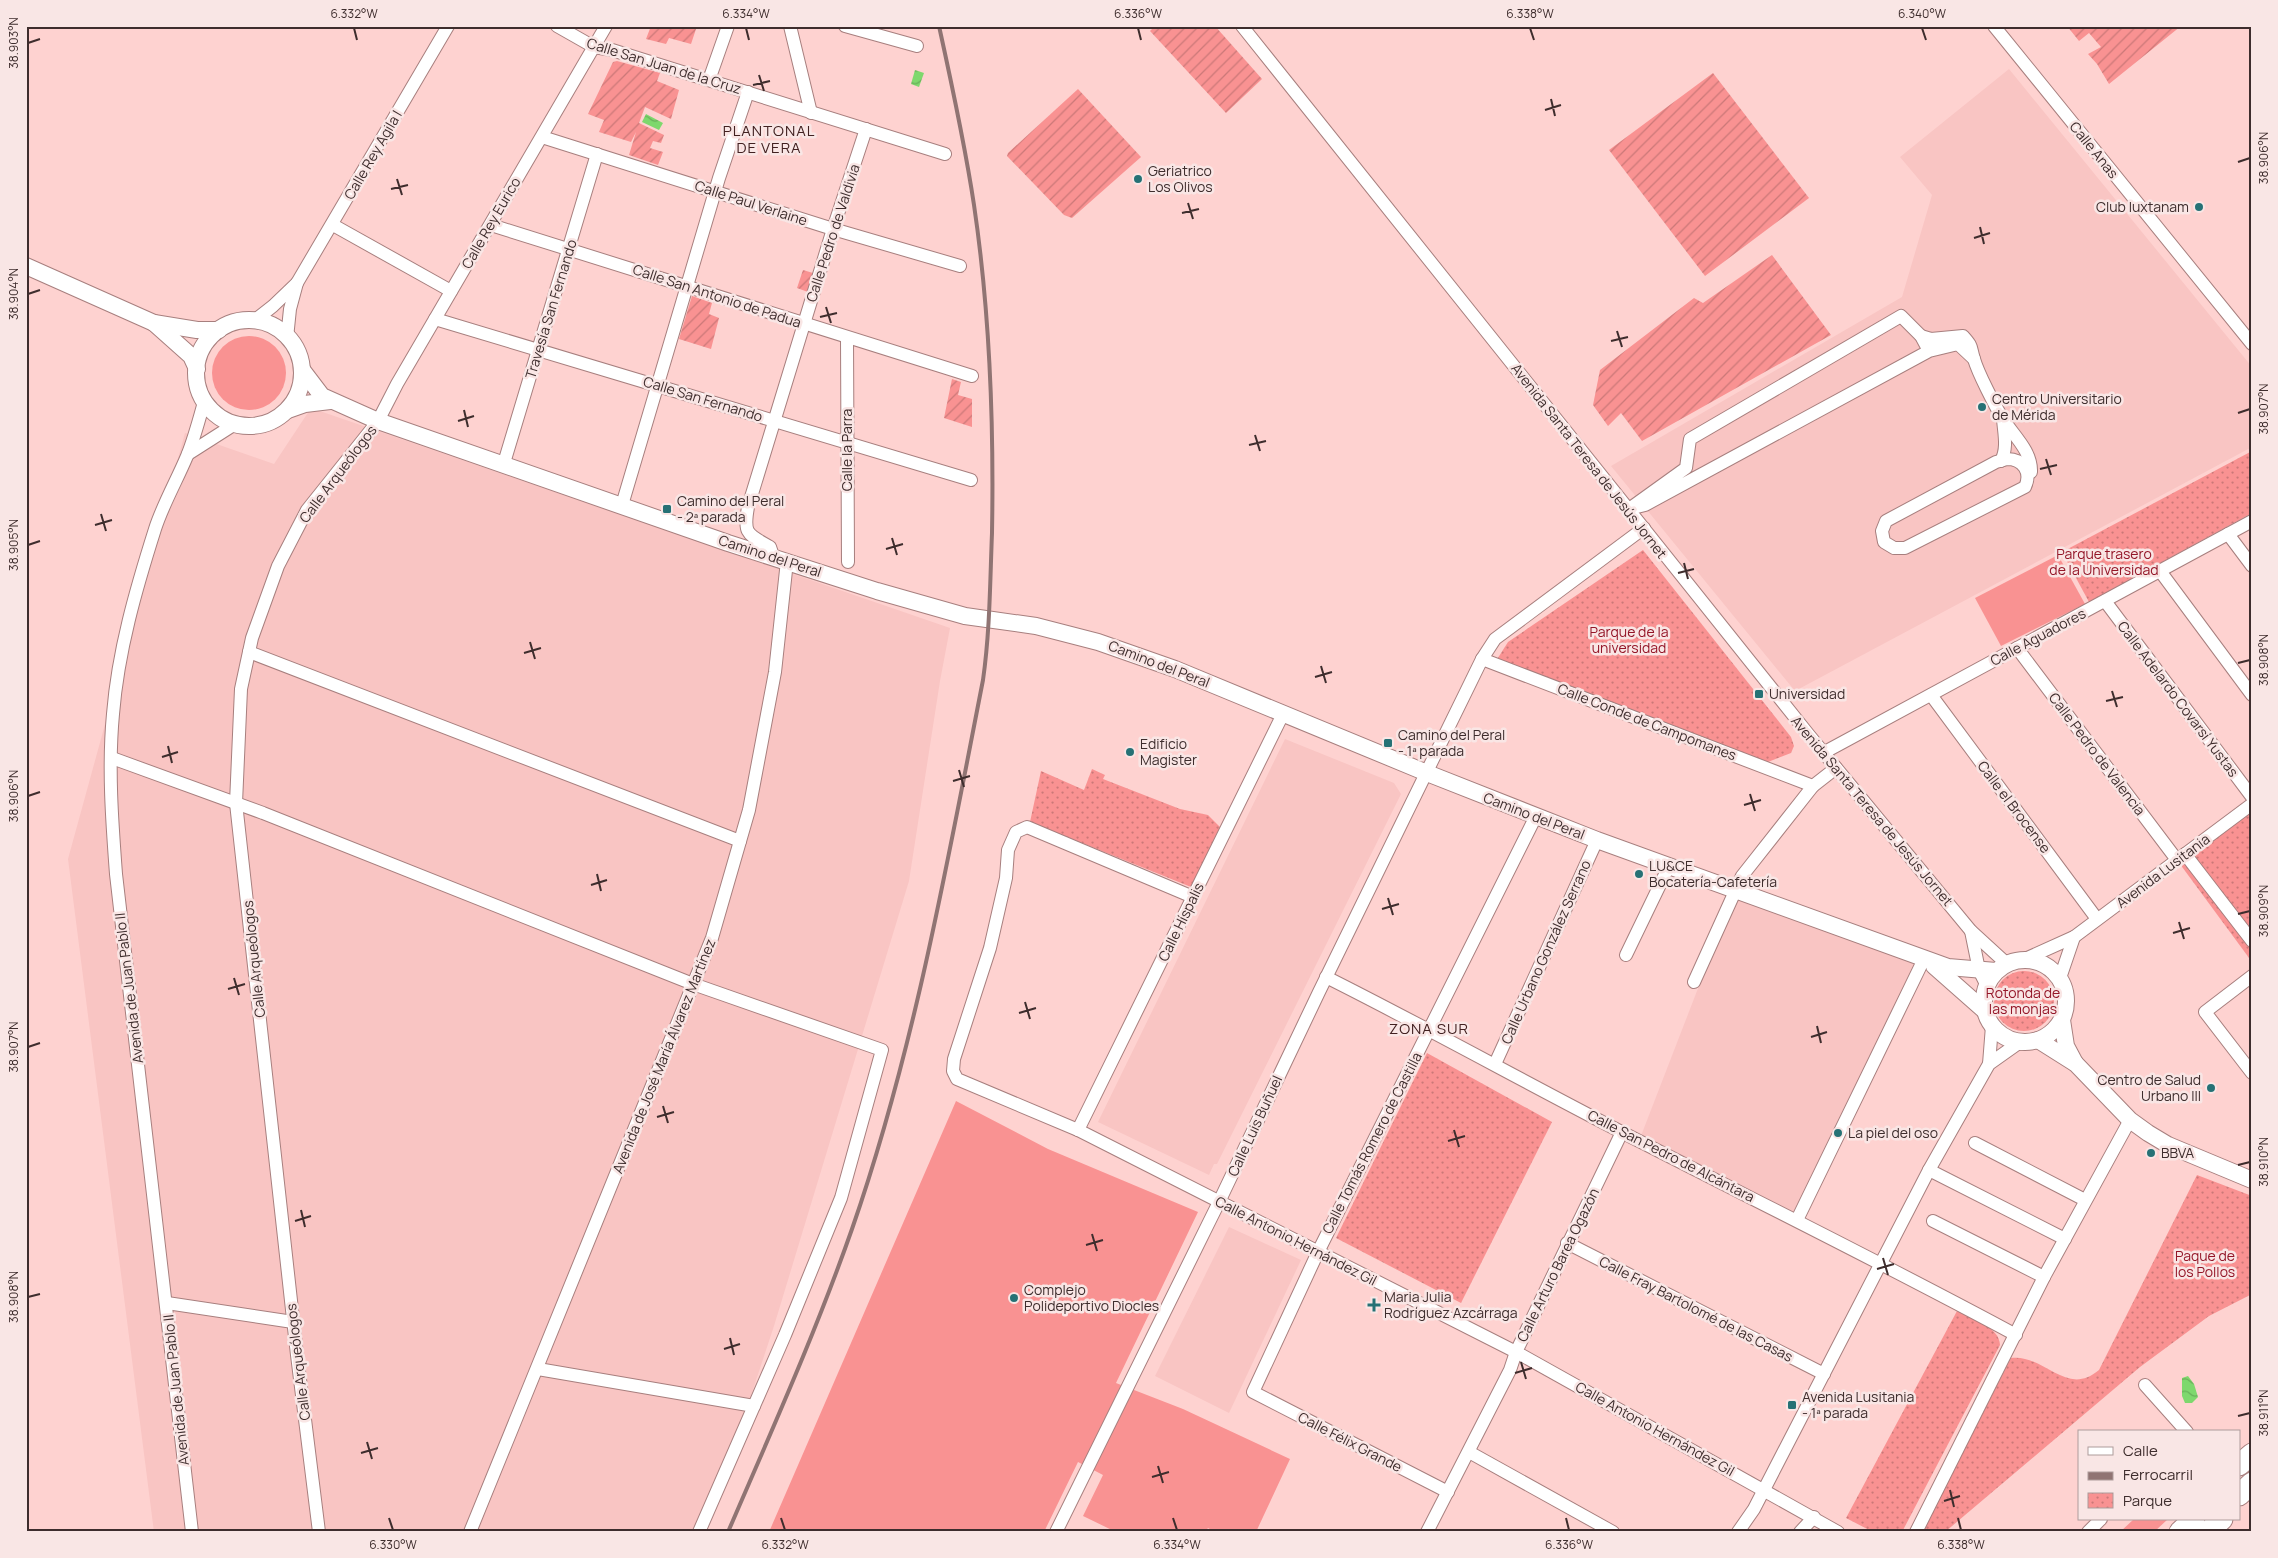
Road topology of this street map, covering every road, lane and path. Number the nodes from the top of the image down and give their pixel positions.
1 (448, 26) edge
2 (557, 26) edge
3 (606, 26) edge
4 (728, 26) edge
5 (790, 26) edge
6 (845, 26) edge
7 (1242, 26) edge
8 (1994, 26) edge
9 (917, 46) dead end
10 (594, 47) junction
11 (709, 80) junction
12 (748, 92) junction
13 (811, 113) junction
14 (866, 128) junction
15 (542, 137) junction
16 (597, 154) junction
17 (945, 154) dead end
18 (714, 192) junction
19 (333, 225) junction
20 (491, 225) junction
21 (833, 229) junction
22 (568, 250) junction
23 (26, 266) edge
24 (960, 266) dead end
25 (297, 283) junction
26 (686, 286) junction
27 (451, 291) junction
28 (435, 319) junction
29 (254, 321) junction
30 (154, 323) junction
31 (804, 324) junction
32 (219, 330) junction
33 (1922, 336) junction
34 (287, 338) junction
35 (847, 338) junction
36 (2252, 344) edge
37 (538, 350) junction
38 (1929, 351) junction
39 (1974, 359) junction
40 (197, 369) junction
41 (302, 371) junction
42 (972, 376) dead end
43 (656, 386) junction
44 (330, 401) junction
45 (204, 402) junction
46 (288, 410) junction
47 (2003, 419) junction
48 (378, 421) junction
49 (775, 421) junction
50 (235, 424) junction
51 (847, 444) junction
52 (188, 454) junction
53 (1688, 459) junction
54 (2001, 461) junction
55 (504, 463) junction
56 (1704, 472) junction
57 (971, 480) dead end
58 (2027, 481) junction
59 (622, 505) junction
60 (1628, 509) junction
61 (2252, 521) edge
62 (1644, 528) junction
63 (2228, 534) junction
64 (780, 558) junction
65 (848, 562) dead end
66 (2252, 566) edge
67 (2160, 571) junction
68 (2105, 601) junction
69 (2017, 648) junction
70 (248, 652) junction
71 (1482, 659) junction
72 (1931, 695) junction
73 (2252, 695) edge
74 (1283, 714) junction
75 (1823, 753) junction
76 (112, 758) junction
77 (1836, 768) junction
78 (1427, 773) junction
79 (1813, 786) junction
80 (2252, 797) edge
81 (236, 803) junction
82 (2252, 804) edge
83 (1536, 816) junction
84 (1597, 840) junction
85 (740, 841) junction
86 (2181, 857) junction
87 (1669, 866) junction
88 (1736, 890) junction
89 (1193, 897) junction
90 (2097, 919) junction
91 (1971, 931) junction
92 (2074, 937) junction
93 (2252, 941) edge
94 (1626, 956) dead end
95 (1924, 958) junction
96 (2023, 960) junction
97 (2002, 967) junction
98 (2252, 976) edge
99 (1326, 977) junction
100 (1983, 977) junction
101 (2060, 978) junction
102 (1694, 982) dead end
103 (693, 984) junction
104 (1985, 1010) junction
105 (2062, 1020) junction
106 (1992, 1026) junction
107 (1429, 1029) junction
108 (2038, 1040) junction
109 (2020, 1042) junction
110 (1495, 1064) junction
111 (1989, 1064) junction
112 (2076, 1064) junction
113 (2252, 1073) edge
114 (2130, 1120) junction
115 (1078, 1130) junction
116 (1622, 1132) junction
117 (1975, 1143) dead end
118 (1929, 1170) junction
119 (2252, 1180) edge
120 (2085, 1200) junction
121 (1219, 1202) junction
122 (1797, 1220) junction
123 (1933, 1221) dead end
124 (2064, 1239) junction
125 (1568, 1243) junction
126 (1318, 1252) junction
127 (1882, 1263) junction
128 (2044, 1277) junction
129 (167, 1303) junction
130 (293, 1322) junction
131 (2016, 1335) junction
132 (1516, 1352) junction
133 (538, 1369) junction
134 (1824, 1374) junction
135 (2145, 1385) dead end
136 (1253, 1392) joint
137 (754, 1406) junction
138 (2185, 1430) edge
139 (1469, 1452) junction
140 (2252, 1454) edge
141 (2240, 1465) edge
142 (2252, 1467) edge
143 (2240, 1477) edge
144 (2252, 1483) edge
145 (1765, 1490) junction
146 (1448, 1492) junction
147 (2252, 1492) edge
148 (2240, 1494) edge
149 (2240, 1503) edge
150 (1814, 1517) junction
151 (2101, 1520) edge
152 (2183, 1520) edge
153 (2193, 1520) edge
154 (2213, 1520) edge
155 (2221, 1520) edge
156 (192, 1532) edge
157 (318, 1532) edge
158 (470, 1532) edge
159 (699, 1532) edge
160 (1056, 1532) edge
161 (1427, 1532) edge
162 (1613, 1532) edge
163 (1738, 1532) edge
164 (1800, 1532) edge
165 (1838, 1532) edge
166 (1916, 1532) edge
167 (2088, 1532) edge
168 (2172, 1532) edge
169 (2180, 1532) edge
170 (2201, 1532) edge
171 (2208, 1532) edge

1 - 19 street, Calle Rey Agila I
2 - 10 street, Calle San Juan de la Cruz
3 - 10 street, Calle Rey Eurico
4 - 11 street
5 - 13 street
6 - 9 street
7 - 60 street, Avenida Santa Teresa de Jesús Jornet
8 - 36 street, Calle Anas
10 - 11 street, Calle San Juan de la Cruz
10 - 15 street, Calle Rey Eurico
11 - 12 street, Calle San Juan de la Cruz
12 - 13 street, Calle San Juan de la Cruz
12 - 18 street
13 - 14 street, Calle San Juan de la Cruz
14 - 17 street, Calle San Juan de la Cruz
14 - 21 street, Calle Pedro de Valdivia
15 - 16 street, Calle Paul Verlaine
15 - 20 street, Calle Rey Eurico
16 - 18 street, Calle Paul Verlaine
16 - 22 street, Travesía San Fernando
18 - 21 street, Calle Paul Verlaine
18 - 26 street
19 - 25 street, Calle Rey Agila I
19 - 27 street
20 - 22 street, Calle San Antonio de Padua
20 - 27 street, Calle Rey Eurico
21 - 24 street, Calle Paul Verlaine
21 - 31 street, Calle Pedro de Valdivia
22 - 26 street, Calle San Antonio de Padua
22 - 37 street, Travesía San Fernando
23 - 30 street
25 - 29 street, Calle Rey Agila I
25 - 34 street, Calle Rey Agila I
26 - 31 street, Calle San Antonio de Padua
26 - 43 street
27 - 28 street, Calle Rey Eurico
28 - 37 street, Calle San Fernando
28 - 48 street, Calle Rey Eurico
29 - 32 street
29 - 34 street
30 - 32 street
30 - 40 street
31 - 35 street, Calle San Antonio de Padua
31 - 49 street, Calle Pedro de Valdivia
32 - 40 street
33 - 38 street
33 - 39 street
33 - 53 street
34 - 41 street
35 - 42 street, Calle San Antonio de Padua
35 - 51 street, Calle la Parra
37 - 43 street, Calle San Fernando
37 - 55 street, Travesía San Fernando
38 - 39 street
38 - 56 street
39 - 47 street
40 - 45 street
41 - 44 street
41 - 46 street
43 - 49 street, Calle San Fernando
43 - 59 street
44 - 46 street
44 - 48 street, Camino del Peral
45 - 50 street
45 - 52 street, Avenida de Juan Pablo II
46 - 50 street
47 - 54 street
47 - 58 street
48 - 55 street, Camino del Peral
48 - 70 street, Calle Arqueólogos
49 - 51 street, Calle San Fernando
49 - 64 street, Calle Pedro de Valdivia
50 - 52 street
51 - 57 street, Calle San Fernando
51 - 65 street, Calle la Parra
52 - 76 street, Avenida de Juan Pablo II
53 - 56 street
53 - 60 street
54 - 58 street
54 - 58 street
55 - 59 street, Camino del Peral
56 - 60 street
59 - 64 street, Camino del Peral
60 - 62 street, Avenida Santa Teresa de Jesús Jornet
61 - 63 street, Calle Aguadores
62 - 71 street, Calle Luis Buñuel
62 - 75 street, Avenida Santa Teresa de Jesús Jornet
63 - 66 street
63 - 67 street, Calle Aguadores
64 - 74 street, Camino del Peral
64 - 85 street, Avenida de José María Álvarez Martínez
67 - 68 street, Calle Aguadores
67 - 73 street
68 - 69 street, Calle Aguadores
68 - 80 street, Calle Adelardo Covarsí Yustas
69 - 72 street, Calle Aguadores
69 - 86 street, Calle Pedro de Valencia
70 - 81 street, Calle Arqueólogos
70 - 85 street
71 - 78 street, Calle Luis Buñuel
71 - 79 street, Calle Conde de Campomanes
72 - 75 street, Calle Aguadores
72 - 90 street, Calle el Brocense
74 - 78 street, Camino del Peral
74 - 89 street, Calle Híspalis
75 - 77 street, Avenida Santa Teresa de Jesús Jornet
76 - 81 street
76 - 129 street, Avenida de Juan Pablo II
77 - 79 street
77 - 91 street, Avenida Santa Teresa de Jesús Jornet
78 - 83 street, Camino del Peral
78 - 99 street, Calle Luis Buñuel
79 - 88 street
81 - 103 street
81 - 130 street, Calle Arqueólogos
82 - 86 street, Avenida Lusitania
83 - 84 street, Camino del Peral
83 - 107 street, Calle Tomás Romero de Castilla
84 - 87 street, Camino del Peral
84 - 110 street, Calle Urbano González Serrano
85 - 103 street, Avenida de José María Álvarez Martínez
86 - 90 street, Avenida Lusitania
86 - 93 street, Calle Pedro de Valencia
87 - 88 street, Camino del Peral
87 - 94 street
88 - 95 street, Camino del Peral
88 - 102 street
89 - 115 street, Calle Híspalis
89 - 115 street, Calle Antonio Hernández Gil
90 - 92 street, Avenida Lusitania
91 - 97 street, Avenida Santa Teresa de Jesús Jornet
91 - 100 street, Avenida Santa Teresa de Jesús Jornet
92 - 96 street, Avenida Lusitania
92 - 101 street
95 - 100 street, Camino del Peral
95 - 104 street, Camino del Peral
95 - 122 street
96 - 97 street
96 - 101 street
97 - 100 street, Camino del Peral
98 - 113 street
99 - 107 street, Calle San Pedro de Alcántara
99 - 121 street, Calle Luis Buñuel
100 - 104 street
101 - 105 street
103 - 133 street, Avenida de José María Álvarez Martínez
103 - 137 street
104 - 106 street
105 - 108 street
105 - 112 street
106 - 109 street
106 - 111 street
107 - 110 street, Calle San Pedro de Alcántara
107 - 126 street, Calle Tomás Romero de Castilla
108 - 109 street
108 - 112 street
109 - 111 street
110 - 116 street, Calle San Pedro de Alcántara
111 - 118 street
112 - 114 street
114 - 119 street
114 - 120 street
115 - 121 street, Calle Antonio Hernández Gil
116 - 122 street, Calle San Pedro de Alcántara
116 - 125 street, Calle Arturo Barea Ogazón
117 - 120 street
118 - 124 street
118 - 127 street
120 - 124 street
121 - 126 street, Calle Antonio Hernández Gil
121 - 160 street, Calle Luis Buñuel
122 - 127 street, Calle San Pedro de Alcántara
123 - 128 street
124 - 128 street
125 - 132 street, Calle Arturo Barea Ogazón
125 - 134 street, Calle Fray Bartolomé de las Casas
126 - 132 street, Calle Antonio Hernández Gil
126 - 136 street, Calle Tomás Romero de Castilla
127 - 131 street, Calle San Pedro de Alcántara
127 - 134 street
128 - 131 street
129 - 130 street
129 - 156 street, Avenida de Juan Pablo II
130 - 157 street, Calle Arqueólogos
131 - 166 street
132 - 139 street, Calle Arturo Barea Ogazón
132 - 145 street, Calle Antonio Hernández Gil
133 - 137 street
133 - 158 street, Avenida de José María Álvarez Martínez
134 - 145 street
135 - 138 street
136 - 146 street, Calle Félix Grande
137 - 159 street
139 - 146 street, Calle Arturo Barea Ogazón
139 - 162 street
140 - 141 highway
142 - 143 highway
144 - 148 highway
145 - 150 street, Calle Antonio Hernández Gil
145 - 163 street
146 - 161 street, Calle Arturo Barea Ogazón
147 - 149 highway
150 - 164 street
150 - 165 street, Calle Antonio Hernández Gil
151 - 167 street
152 - 168 highway
153 - 169 highway
154 - 170 highway
155 - 171 highway

